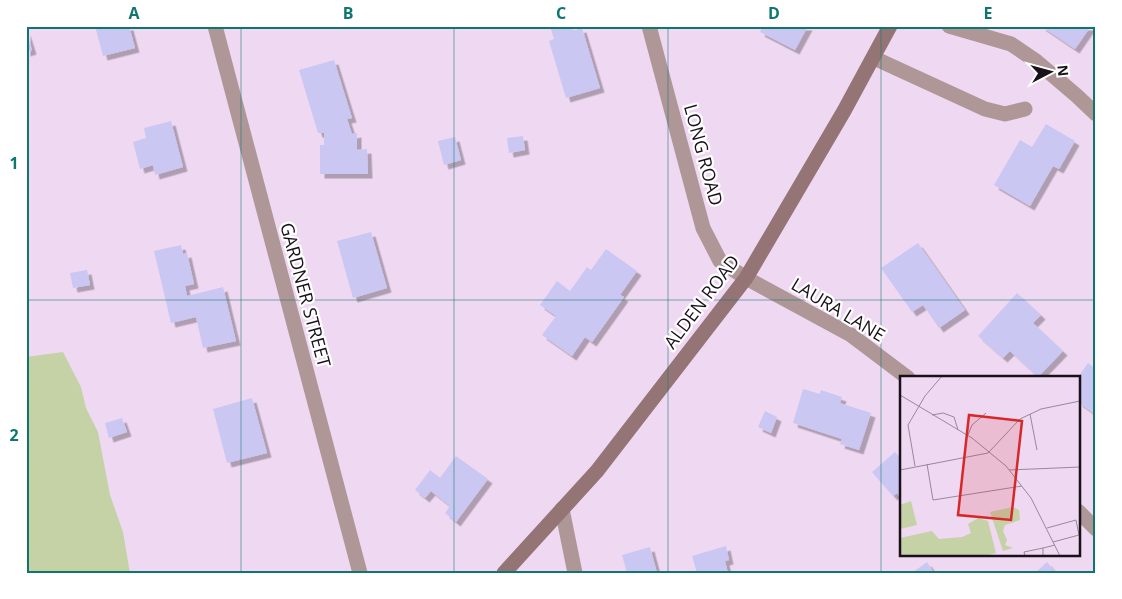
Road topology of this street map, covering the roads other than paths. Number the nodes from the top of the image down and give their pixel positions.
1 (215, 26) edge
2 (649, 26) edge
3 (890, 26) edge
4 (949, 26) edge
5 (874, 58) junction
6 (1025, 109) dead end
7 (1096, 114) edge
8 (746, 278) junction
9 (905, 376) edge
10 (562, 509) junction
11 (1080, 513) edge
12 (1096, 529) edge
13 (360, 573) edge
14 (504, 573) edge
15 (575, 573) edge

1 - 13 street, GARDNER STREET
2 - 8 street, LONG ROAD
3 - 5 main road, ALDEN ROAD
4 - 7 street
5 - 6 street
5 - 8 main road, ALDEN ROAD
8 - 9 street, LAURA LANE
8 - 10 main road, ALDEN ROAD
10 - 14 main road, ALDEN ROAD
10 - 15 street
11 - 12 street

